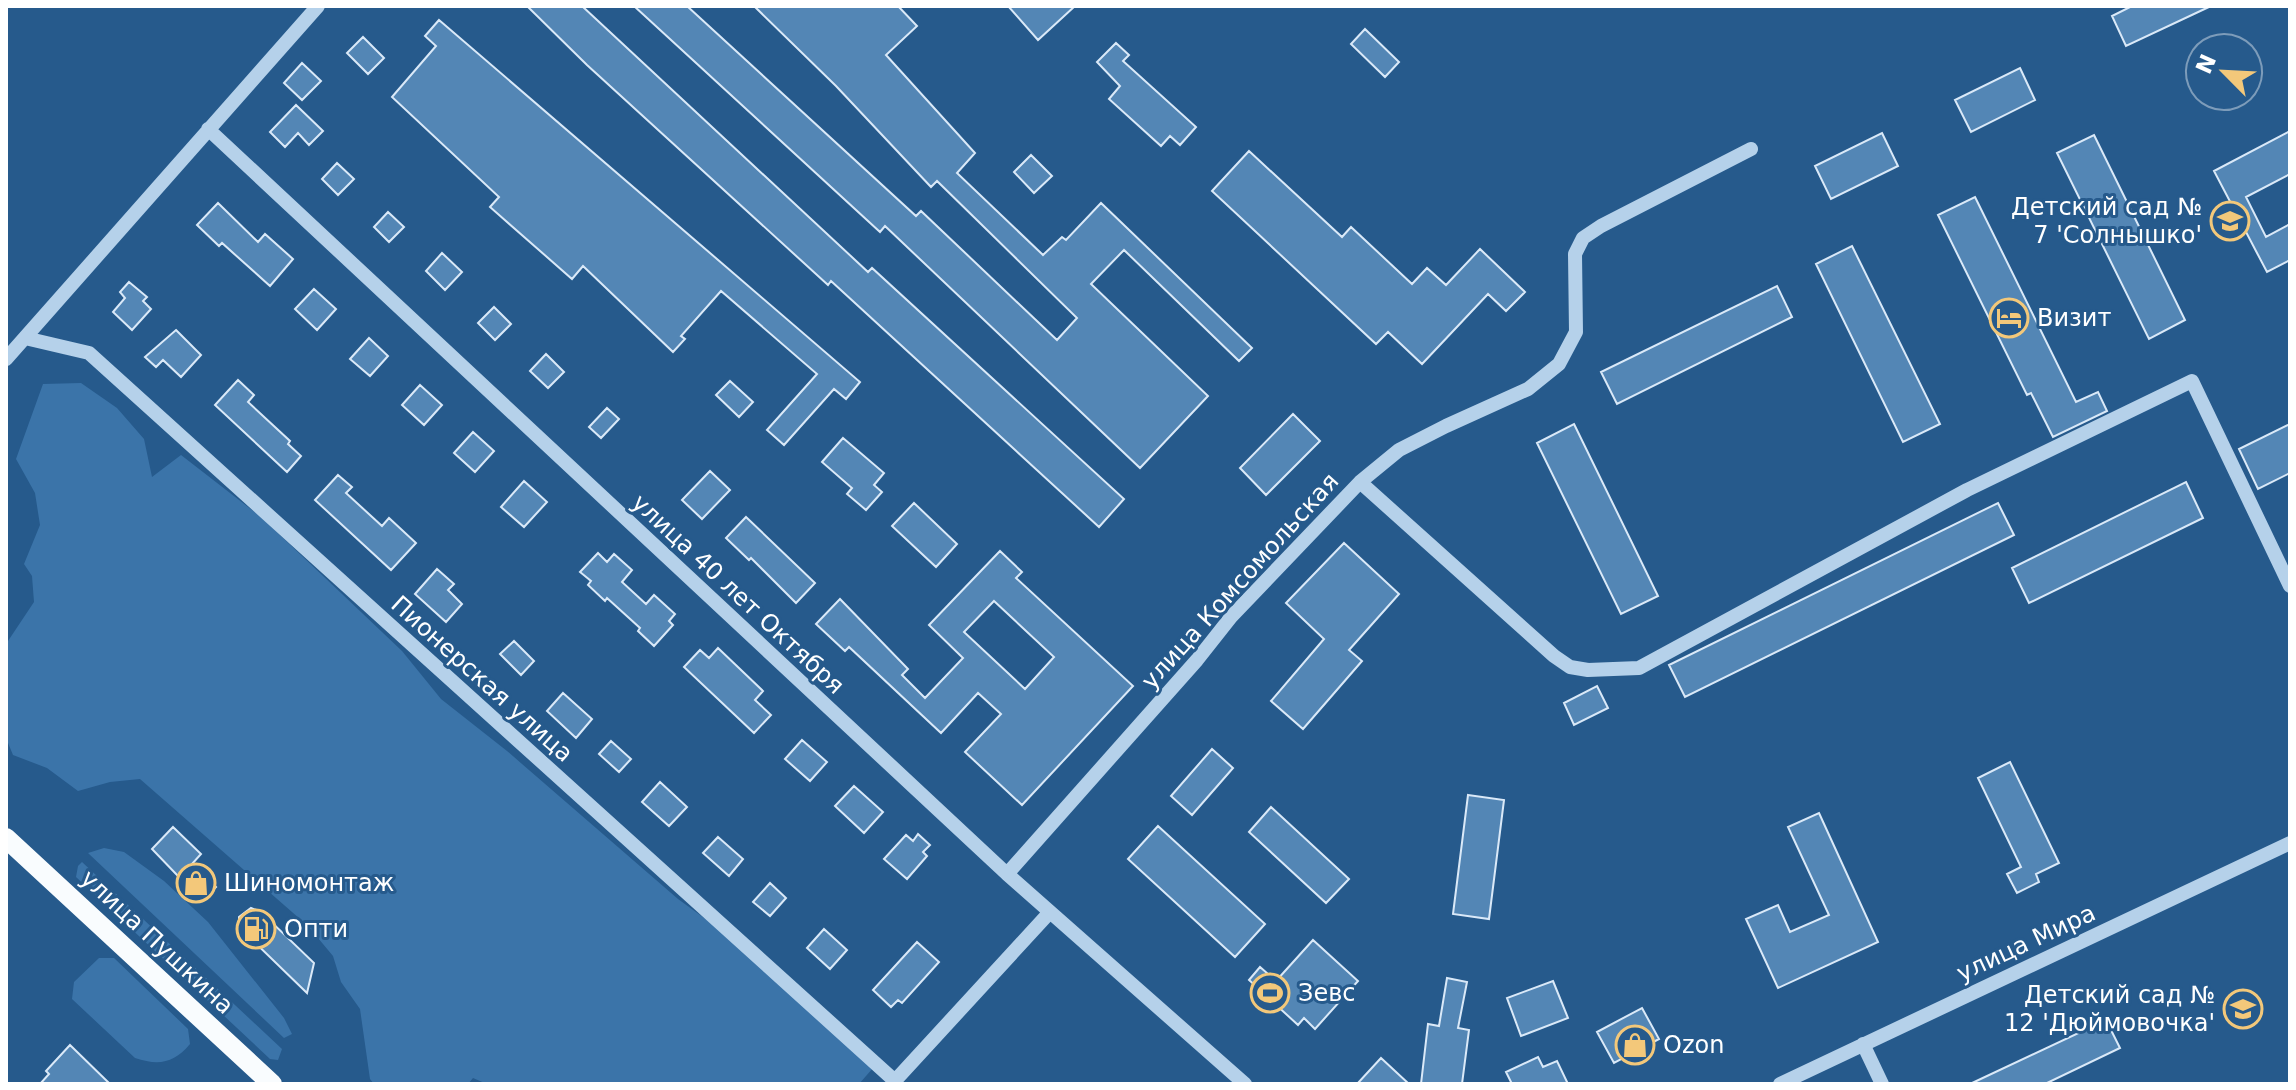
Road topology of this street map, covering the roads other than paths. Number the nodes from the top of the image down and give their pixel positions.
1 (318, 6) edge
2 (208, 129) junction
3 (1751, 149) dead end
4 (25, 338) junction
5 (6, 359) edge
6 (1360, 482) junction
7 (2290, 586) edge
8 (6, 838) edge
9 (2290, 843) edge
10 (1007, 874) junction
11 (1050, 912) junction
12 (1863, 1044) junction
13 (894, 1083) edge
14 (272, 1084) edge
15 (1245, 1084) edge
16 (1780, 1084) edge
17 (1882, 1084) edge

1 - 2 street
2 - 4 street
2 - 10 street, улица 40 лет Октября
3 - 6 street, улица Комсомольская
4 - 5 street
4 - 13 street, Пионерская улица
6 - 7 street
6 - 10 street, улица Комсомольская
8 - 14 main road, улица Пушкина
9 - 12 street, улица Мира
10 - 11 street, улица 40 лет Октября
11 - 13 street
11 - 15 street, улица 40 лет Октября
12 - 16 street, улица Мира
12 - 17 street

